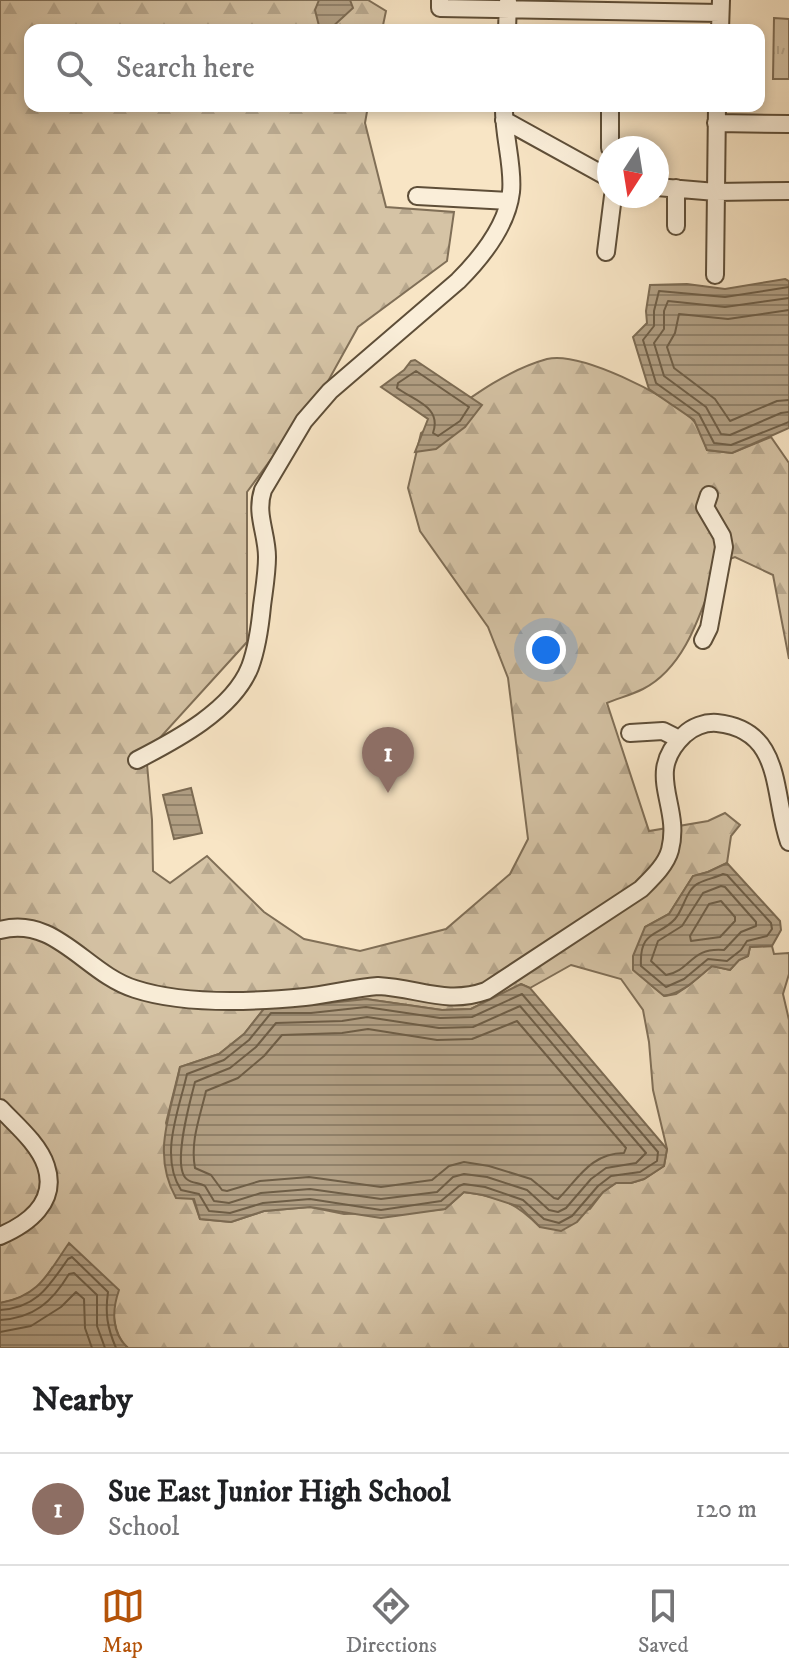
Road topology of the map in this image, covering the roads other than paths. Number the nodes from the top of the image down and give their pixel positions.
1 (440, 0) edge
2 (508, 5) edge
3 (582, 6) edge
4 (648, 6) edge
5 (610, 12) junction
6 (720, 14) edge
7 (610, 24) edge
8 (610, 112) edge
9 (717, 112) edge
10 (504, 113) edge
11 (716, 123) junction
12 (789, 124) edge
13 (610, 136) edge
14 (597, 171) edge
15 (669, 188) edge
16 (676, 188) junction
17 (789, 191) edge
18 (716, 192) junction
19 (417, 196) dead end
20 (509, 201) junction
21 (612, 208) edge
22 (676, 226) dead end
23 (606, 252) dead end
24 (715, 275) dead end
25 (709, 495) dead end
26 (703, 640) dead end
27 (630, 733) dead end
28 (679, 739) junction
29 (137, 760) dead end
30 (787, 820) edge
31 (789, 842) edge
32 (0, 930) edge
33 (0, 1108) edge
34 (0, 1236) edge

1 - 2 street
2 - 3 street
3 - 5 street
4 - 5 street
4 - 6 street
5 - 7 street
8 - 13 street
9 - 11 street
10 - 14 street
10 - 20 street
11 - 12 street
11 - 18 street
15 - 16 street
16 - 18 street
16 - 22 street
17 - 18 street
18 - 24 street
19 - 20 street
20 - 29 street
21 - 23 street
25 - 26 street
27 - 28 street
28 - 30 street
28 - 32 street
30 - 31 street
33 - 34 street

